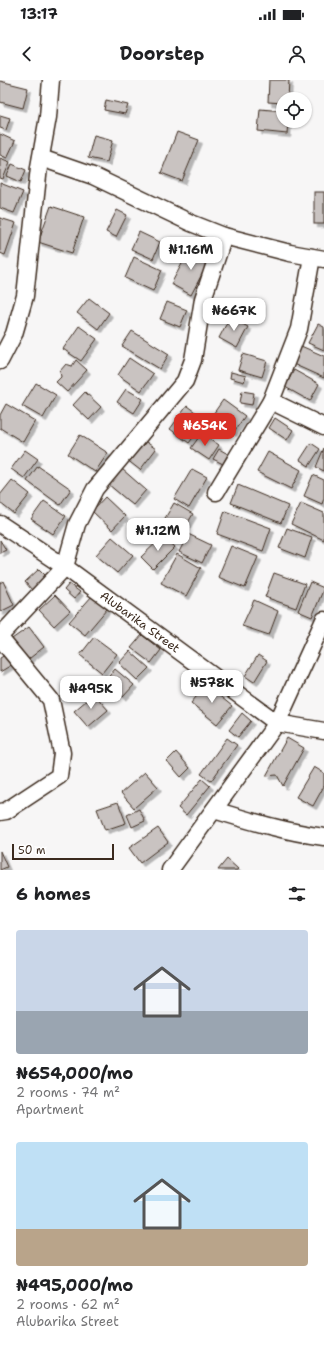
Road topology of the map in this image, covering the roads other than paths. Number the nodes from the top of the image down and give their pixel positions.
1 (51, 80) edge
2 (41, 158) junction
3 (224, 236) junction
4 (318, 258) edge
5 (0, 361) edge
6 (272, 401) junction
7 (324, 427) edge
8 (216, 492) dead end
9 (0, 524) edge
10 (65, 567) junction
11 (324, 620) edge
12 (0, 637) edge
13 (277, 724) junction
14 (324, 731) edge
15 (214, 810) junction
16 (0, 812) edge
17 (324, 837) edge
18 (170, 870) edge

1 - 2 street
2 - 3 street
2 - 5 street
3 - 4 street
3 - 10 street
4 - 6 street
6 - 7 street
6 - 8 street
9 - 10 street, Alubarika Street
10 - 12 street
10 - 13 street, Alubarika Street
11 - 13 street
12 - 16 street
13 - 14 street
13 - 15 street
15 - 17 street
15 - 18 street

